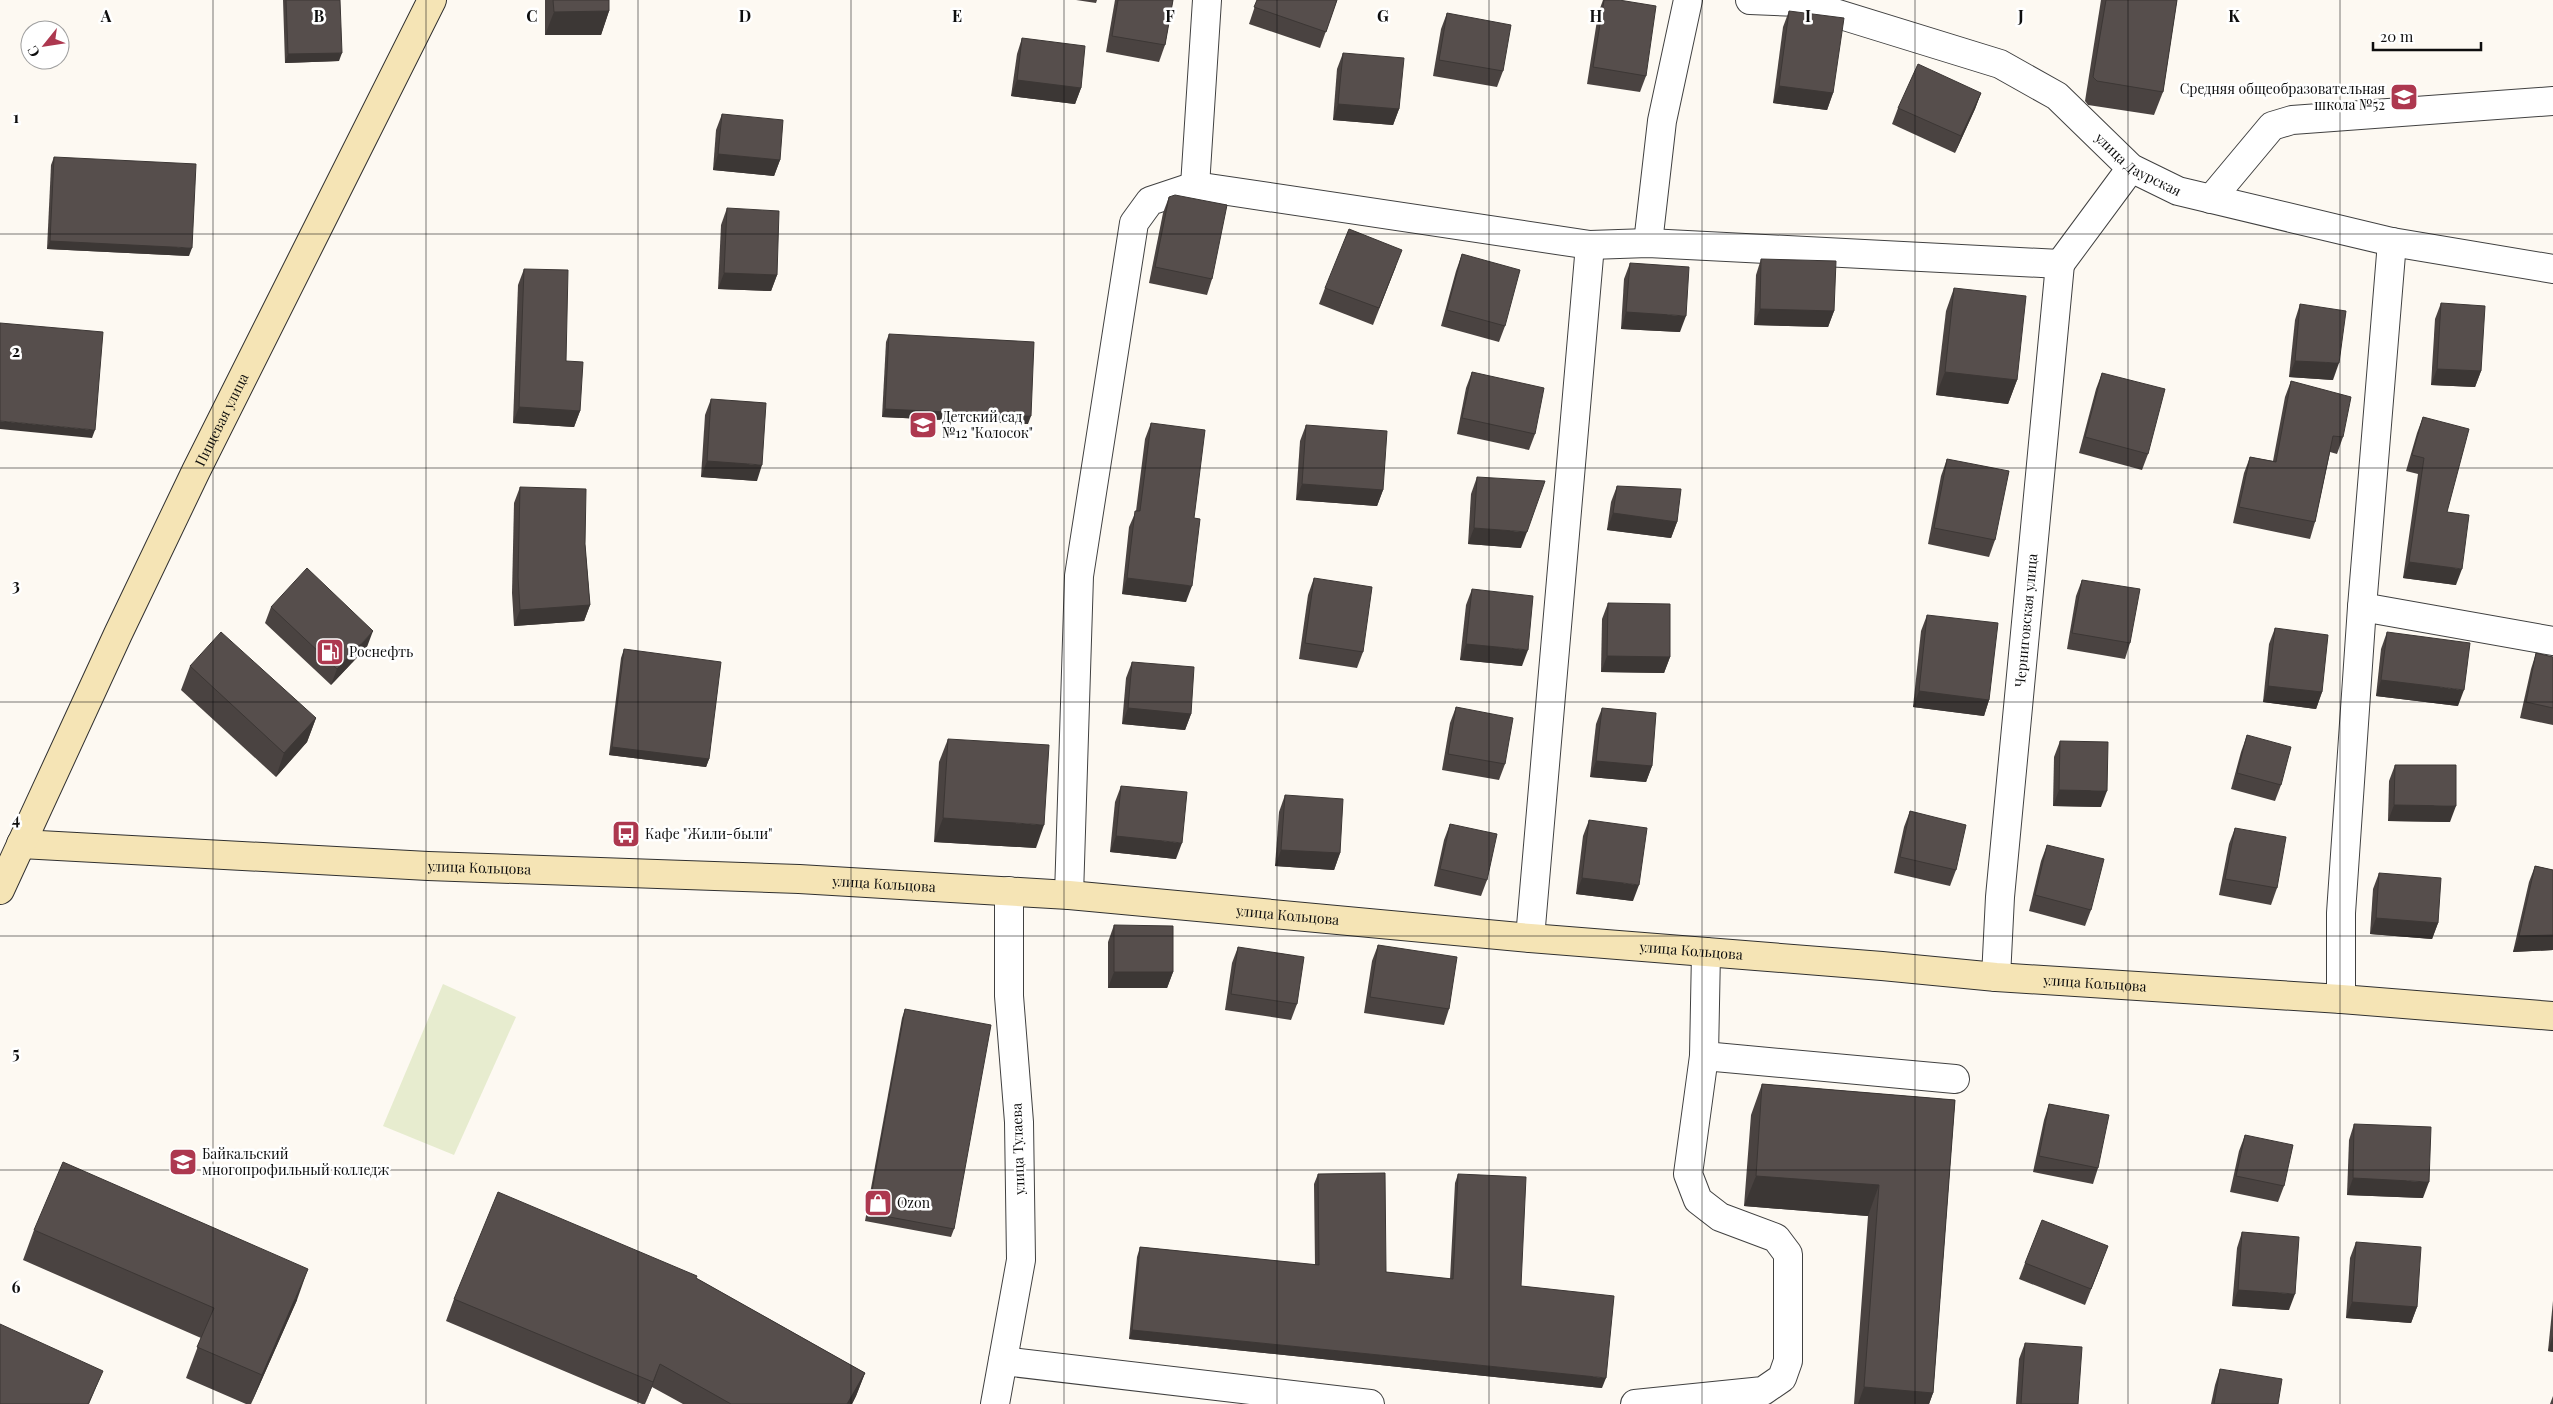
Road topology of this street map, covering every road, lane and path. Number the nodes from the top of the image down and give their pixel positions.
1 (432, 0) edge
2 (1207, 0) edge
3 (1688, 0) edge
4 (1750, 0) edge
5 (1799, 1) edge
6 (2553, 101) edge
7 (2131, 168) junction
8 (1195, 186) junction
9 (2211, 199) junction
10 (2392, 242) junction
11 (1648, 243) junction
12 (1590, 245) junction
13 (2060, 264) junction
14 (2553, 269) edge
15 (2362, 607) junction
16 (2553, 641) edge
17 (21, 844) junction
18 (0, 890) edge
19 (1009, 891) junction
20 (1069, 895) junction
21 (1530, 938) junction
22 (1706, 952) junction
23 (1996, 978) junction
24 (2341, 999) junction
25 (2553, 1016) edge
26 (1704, 1056) junction
27 (1955, 1079) dead end
28 (1003, 1361) junction
29 (995, 1404) edge
30 (1370, 1404) edge
31 (1634, 1404) edge

1 - 17 main road, Пищевая улица
2 - 8 street
3 - 11 street
4 - 5 street, улица Даурская
5 - 7 street, улица Даурская
6 - 9 street
7 - 9 street, улица Даурская
7 - 13 street
8 - 12 street
8 - 20 street
9 - 10 street, улица Даурская
10 - 14 street, улица Даурская
10 - 15 street
11 - 12 street
11 - 13 street
12 - 21 street
13 - 23 street, Черниговская улица
15 - 16 street
15 - 24 street
17 - 18 main road
17 - 19 main road, улица Кольцова
19 - 20 main road, улица Кольцова
19 - 28 street, улица Тулаева
20 - 21 main road, улица Кольцова
21 - 22 main road, улица Кольцова
22 - 23 main road, улица Кольцова
22 - 26 street
23 - 24 main road, улица Кольцова
24 - 25 main road, улица Кольцова
26 - 27 street
26 - 31 street
28 - 29 street, улица Тулаева
28 - 30 street

